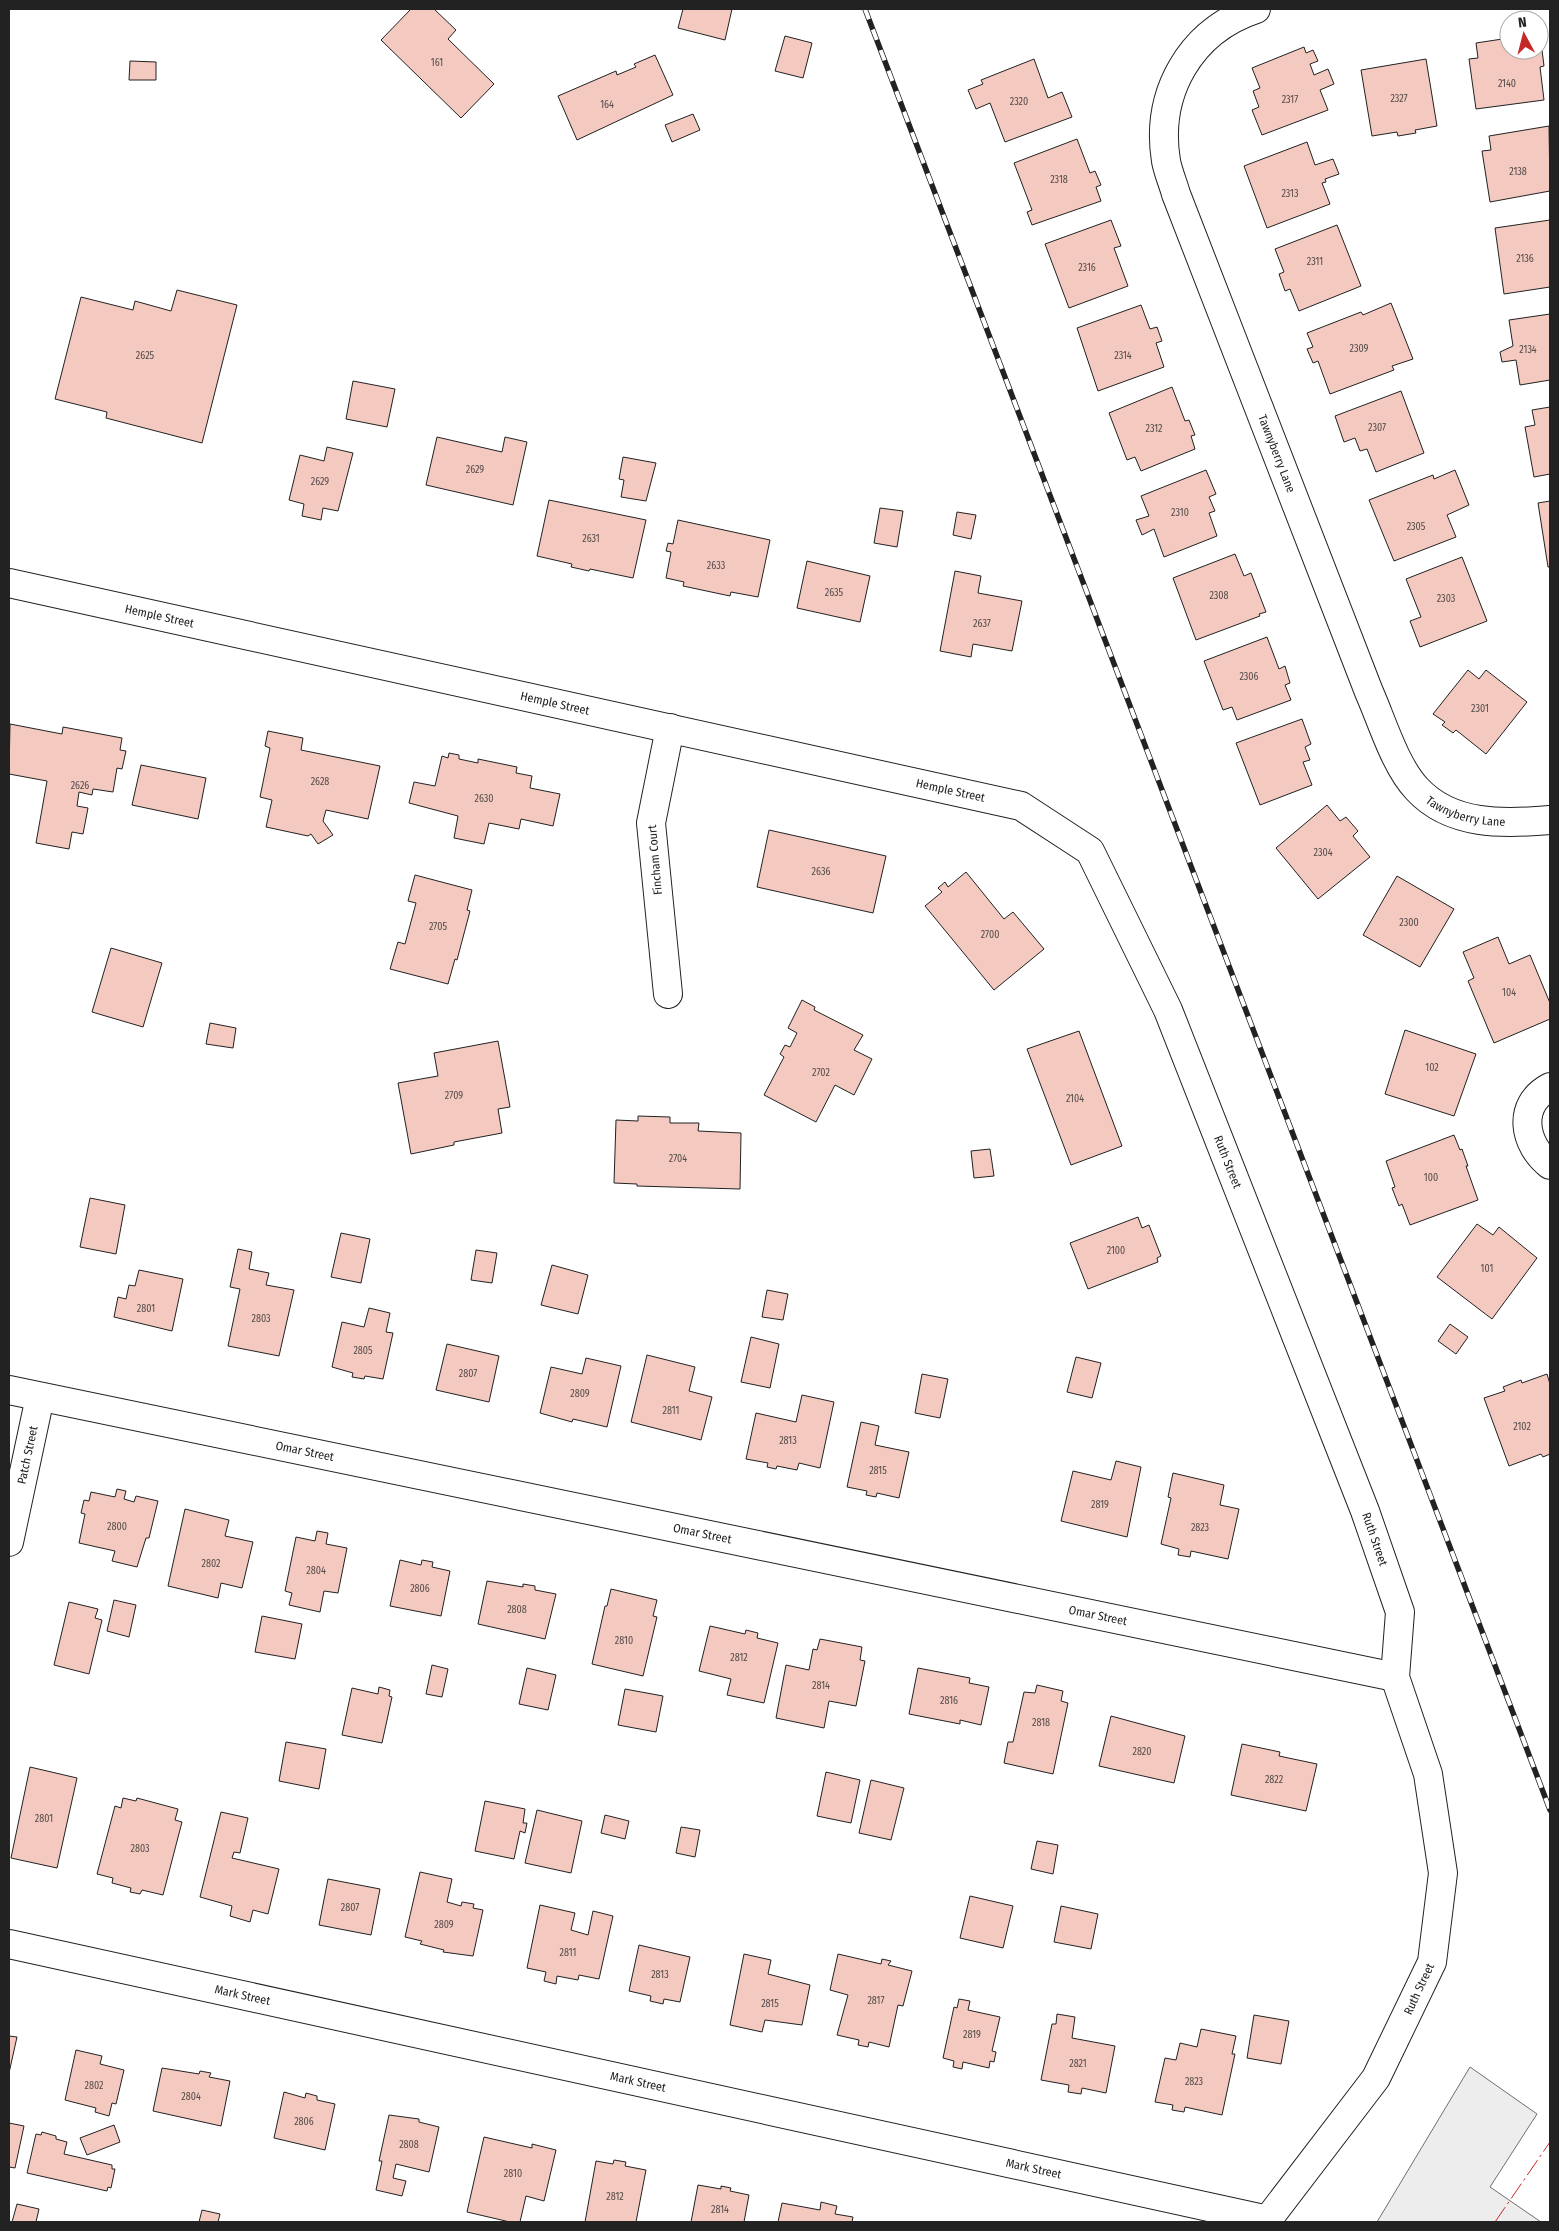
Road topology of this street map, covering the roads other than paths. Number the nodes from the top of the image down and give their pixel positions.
1 (1256, 9) edge
2 (9, 583) edge
3 (670, 728) junction
4 (1550, 820) edge
5 (1090, 851) joint
6 (668, 994) dead end
7 (1550, 1087) edge
8 (1550, 1165) edge
9 (9, 1390) edge
10 (40, 1397) junction
11 (9, 1542) edge
12 (1395, 1677) junction
13 (9, 1944) edge
14 (1267, 2221) edge

1 - 4 street, Tawnyberry Lane
2 - 3 street, Hemple Street
3 - 5 street, Hemple Street
3 - 6 street, Fincham Court
5 - 12 street, Ruth Street
7 - 8 street
9 - 10 street, Omar Street
10 - 11 street, Patch Street
10 - 12 street, Omar Street
12 - 14 street, Ruth Street
13 - 14 street, Mark Street

